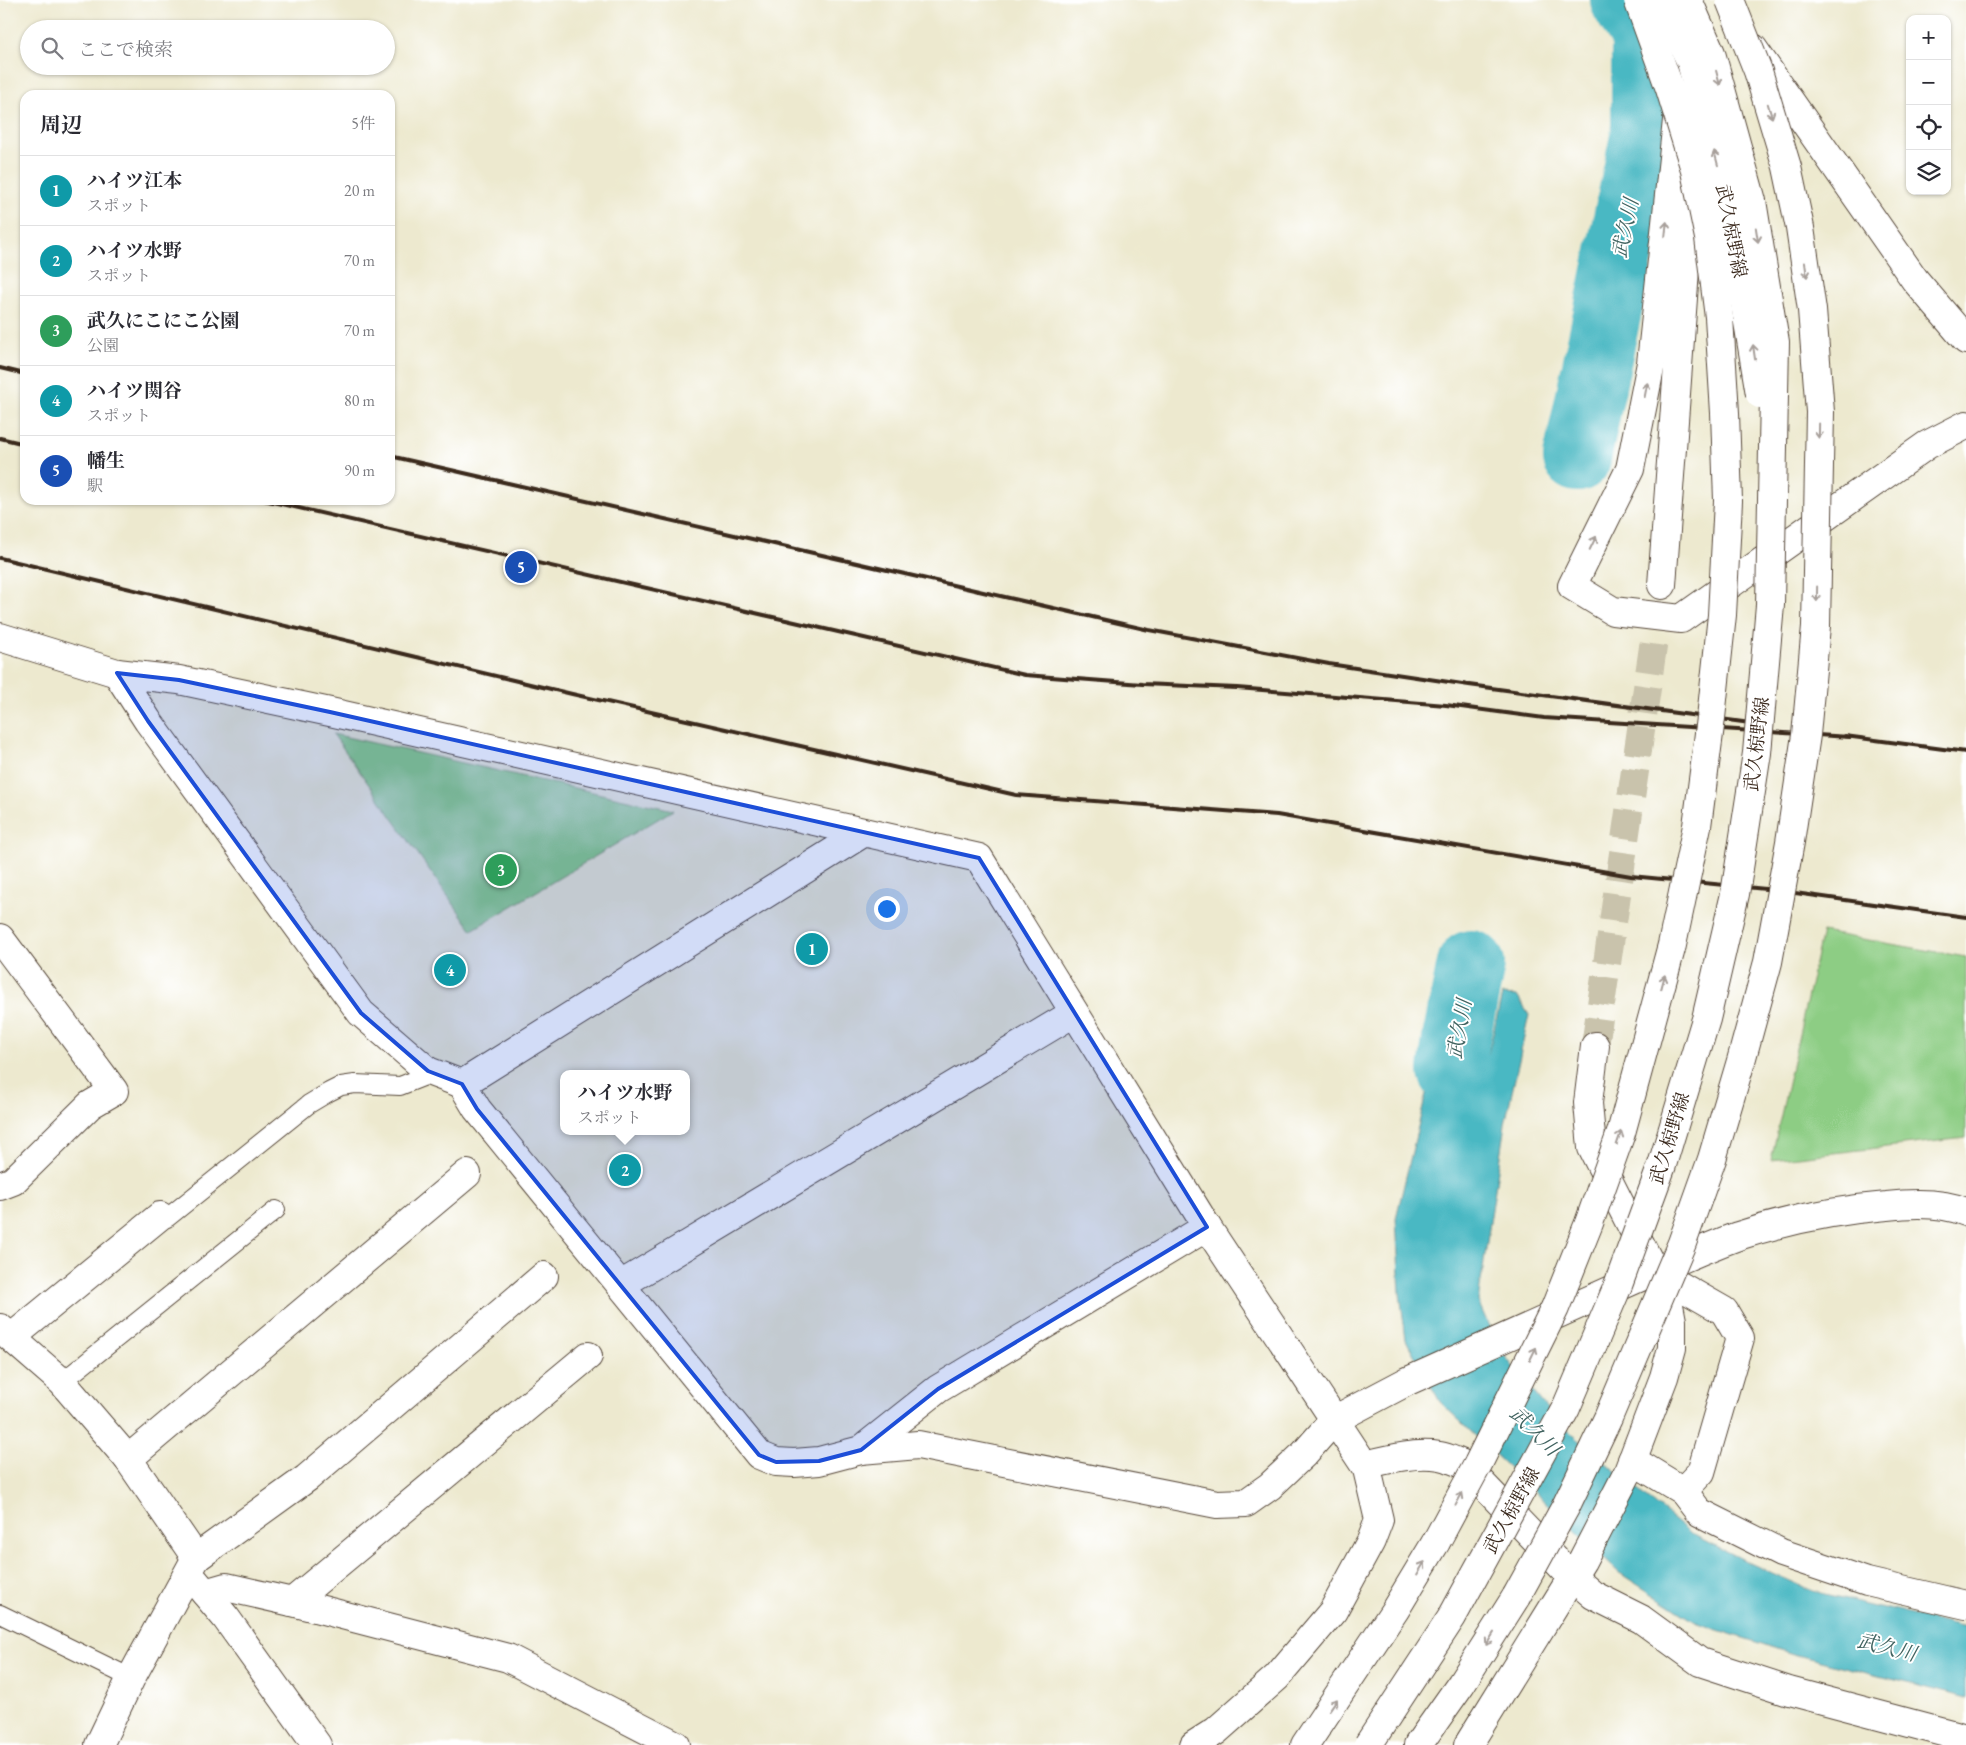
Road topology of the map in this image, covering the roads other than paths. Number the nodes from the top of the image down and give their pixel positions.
1 (1638, 0) edge
2 (1662, 0) edge
3 (1689, 0) edge
4 (1695, 0) edge
5 (1720, 0) edge
6 (1730, 0) edge
7 (1966, 340) edge
8 (1966, 425) edge
9 (1771, 470) junction
10 (1662, 585) tunnel mouth
11 (0, 637) edge
12 (117, 672) junction
13 (863, 833) junction
14 (0, 938) edge
15 (1074, 1012) junction
16 (1595, 1046) tunnel mouth
17 (433, 1073) junction
18 (462, 1084) junction
19 (467, 1174) dead end
20 (0, 1186) edge
21 (276, 1210) dead end
22 (1966, 1212) edge
23 (160, 1216) joint
24 (1207, 1227) junction
25 (1654, 1271) junction
26 (544, 1276) dead end
27 (622, 1284) junction
28 (6, 1333) edge
29 (588, 1356) dead end
30 (62, 1382) junction
31 (1334, 1420) junction
32 (861, 1450) junction
33 (128, 1459) junction
34 (1365, 1465) junction
35 (1630, 1467) junction
36 (1683, 1491) junction
37 (1577, 1568) junction
38 (197, 1575) junction
39 (292, 1602) junction
40 (1966, 1605) edge
41 (0, 1614) edge
42 (132, 1678) junction
43 (1966, 1738) edge
44 (667, 1743) edge
45 (100, 1745) edge
46 (317, 1745) edge
47 (1194, 1745) edge
48 (1306, 1745) edge
49 (1368, 1745) edge
50 (1418, 1745) edge
51 (1468, 1745) edge

48 -> 1 street, bridge
9 -> 2 street, 武久椋野線, bridge
8 -> 3 street
3 -> 9 street, 武久椋野線, bridge
4 - 10 street
5 - 7 street
6 -> 50 street, bridge
9 - 49 street, 武久椋野線, bridge
11 - 12 street
12 - 13 street
12 - 17 street
13 - 15 street
13 - 18 street
14 - 20 street
15 - 24 street
15 - 27 street
16 - 25 street
17 - 18 street
17 - 23 lane
18 - 27 street
19 - 33 street
21 - 30 lane
22 - 25 street
23 - 28 street
24 - 31 street
24 - 32 street
25 - 31 street
25 - 35 street
25 - 36 street
26 - 38 street
27 - 32 street
28 - 30 street
29 - 39 street
30 - 33 street
31 - 32 street
31 - 34 street
33 - 38 street
34 - 37 street
34 - 47 street
35 - 36 street
35 - 37 street
36 - 40 street
37 - 43 street
37 - 51 street
38 - 39 street
38 - 42 street
38 - 46 street
39 - 44 street
41 - 42 lane
42 - 45 street

